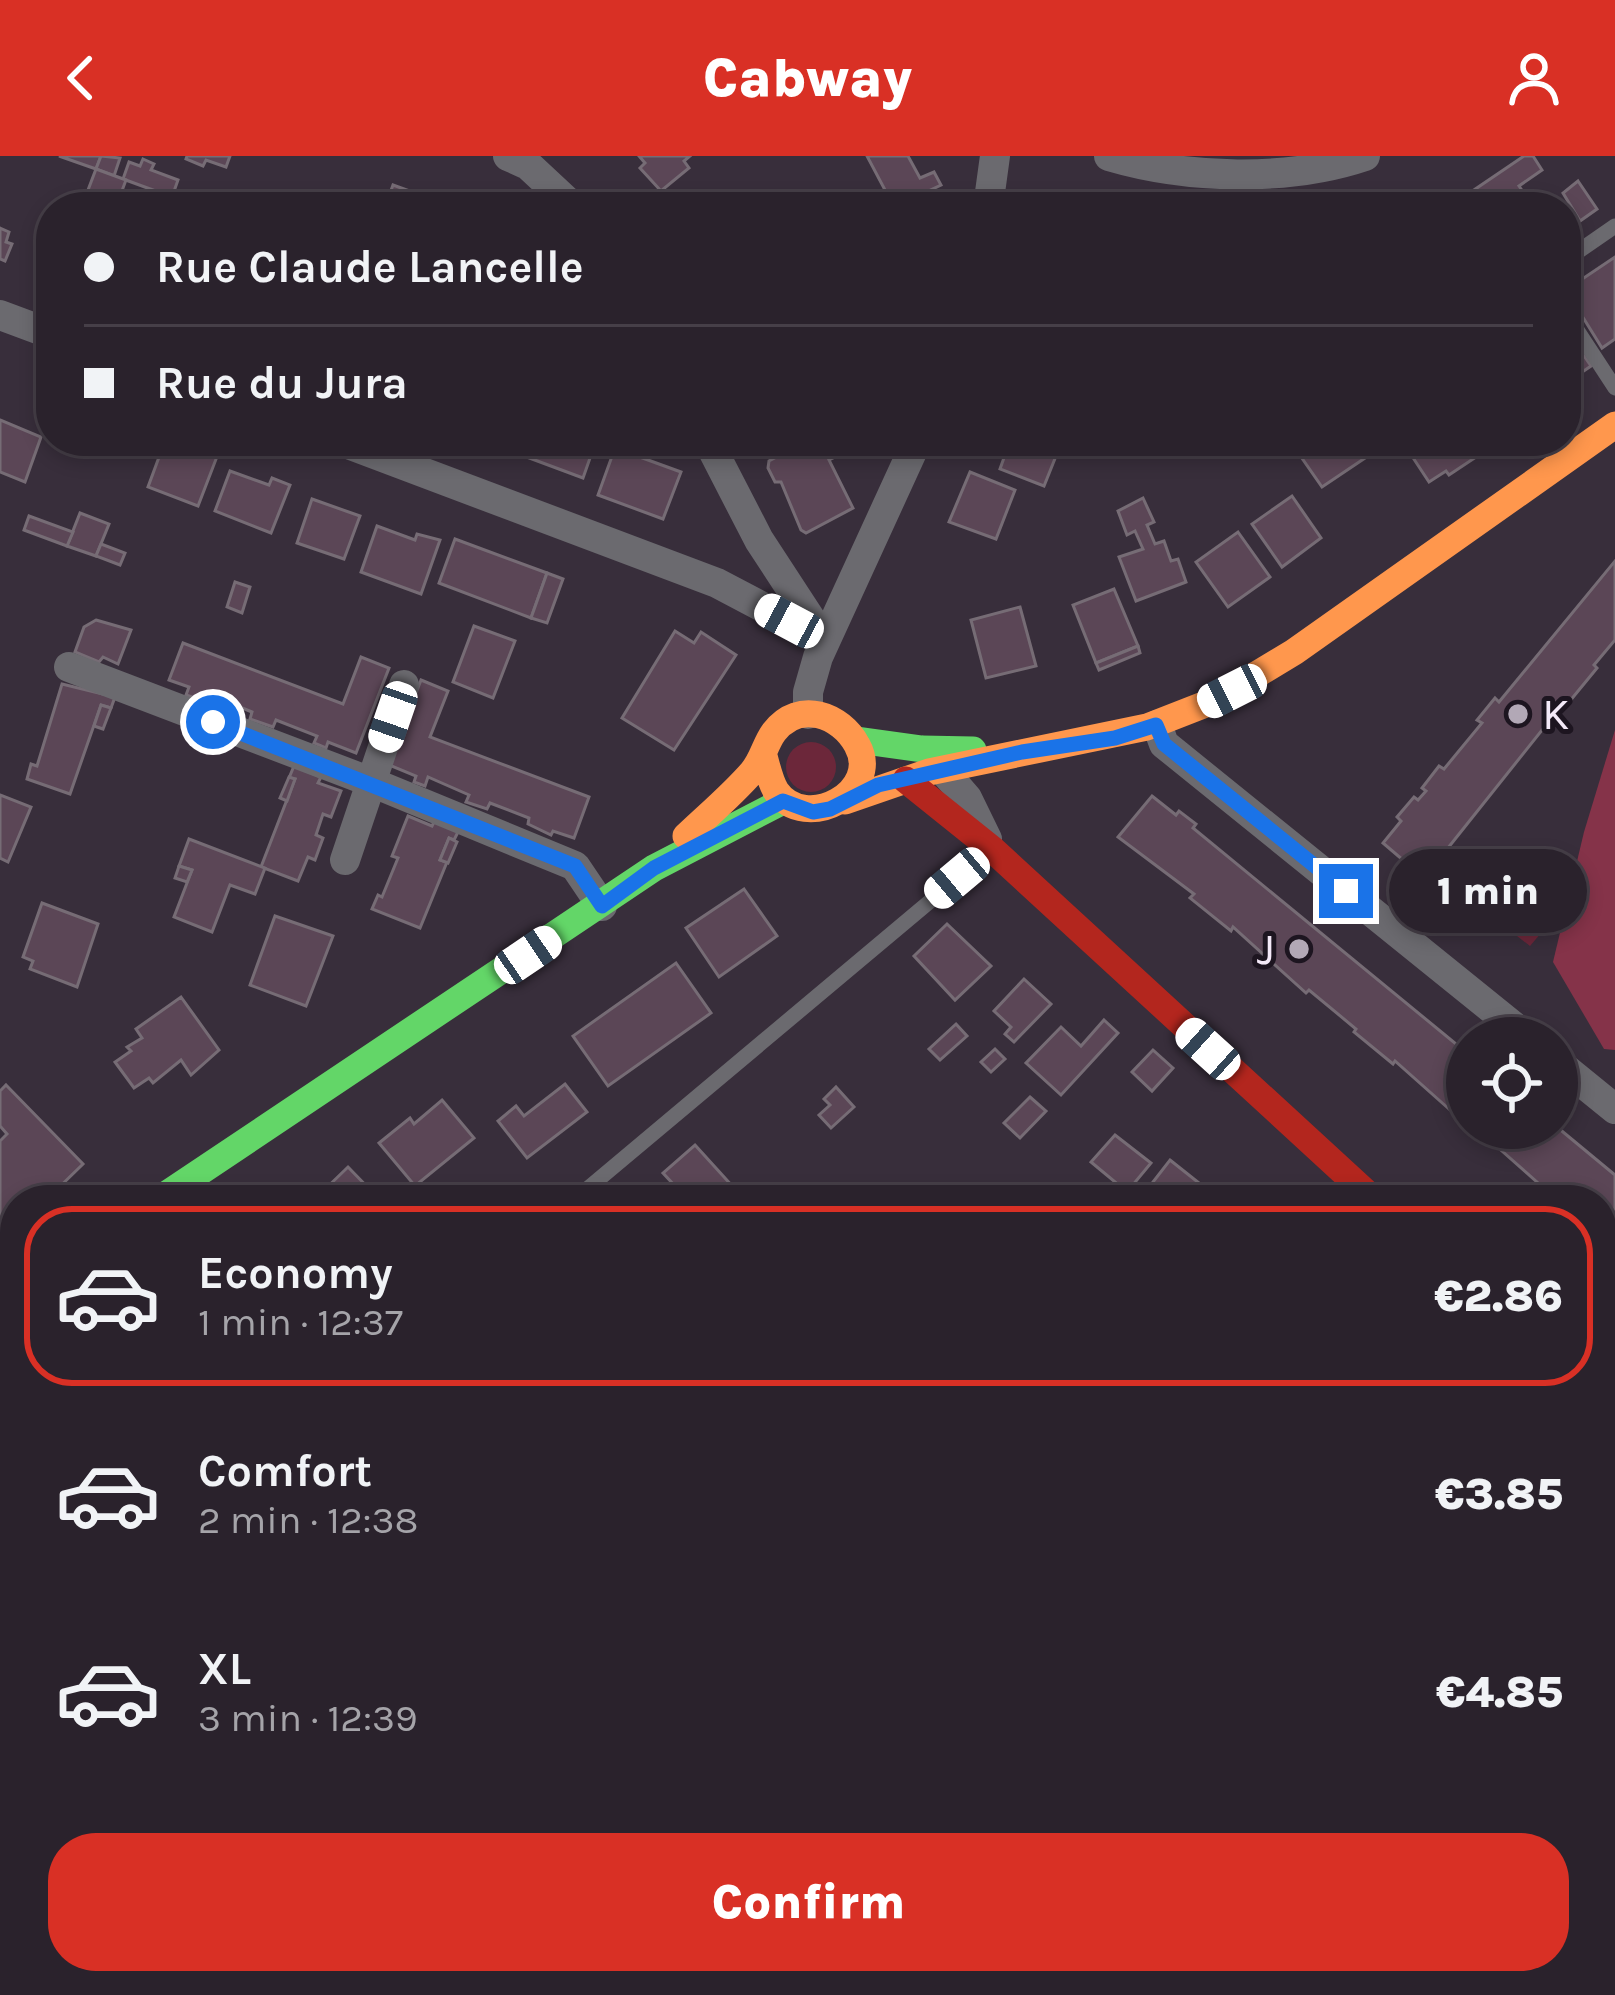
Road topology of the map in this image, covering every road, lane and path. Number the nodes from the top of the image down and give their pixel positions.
1 (508, 156) edge
2 (995, 156) edge
3 (1109, 156) edge
4 (1365, 156) edge
5 (557, 192) edge
6 (990, 192) edge
7 (1615, 226) edge
8 (1581, 250) edge
9 (0, 315) edge
10 (36, 328) edge
11 (1581, 336) edge
12 (1615, 388) edge
13 (1615, 425) edge
14 (1581, 449) edge
15 (380, 456) edge
16 (716, 456) edge
17 (911, 456) edge
18 (1571, 456) edge
19 (825, 640) junction
20 (69, 668) dead end
21 (404, 685) dead end
22 (808, 714) junction
23 (1156, 725) junction
24 (856, 740) junction
25 (922, 749) junction
26 (1022, 752) junction
27 (764, 756) junction
28 (947, 771) junction
29 (906, 780) junction
30 (371, 782) junction
31 (844, 800) junction
32 (783, 801) junction
33 (992, 849) junction
34 (346, 860) dead end
35 (654, 868) junction
36 (602, 906) junction
37 (1502, 1017) edge
38 (1578, 1079) edge
39 (1615, 1109) edge
40 (181, 1185) edge
41 (592, 1185) edge
42 (1358, 1185) edge

1 - 5 street
2 - 6 street
3 - 4 street
7 - 8 lane
9 - 10 street
11 - 12 lane
13 - 14 street
15 - 19 street
16 - 19 street
17 - 19 street
18 - 23 street
19 - 22 street
20 - 30 street
21 - 30 street
22 - 24 street
22 - 27 street
23 - 26 street
23 - 37 street
24 - 25 street
24 - 31 street
25 - 26 street
25 - 28 street
26 - 28 street
27 - 32 street
27 - 35 street
28 - 29 street
28 - 33 street
29 - 31 street
29 - 33 street
30 - 34 street
30 - 36 street
31 - 32 street
32 - 35 street
33 - 41 lane
33 - 42 street
35 - 36 street
36 - 40 street
38 - 39 street

